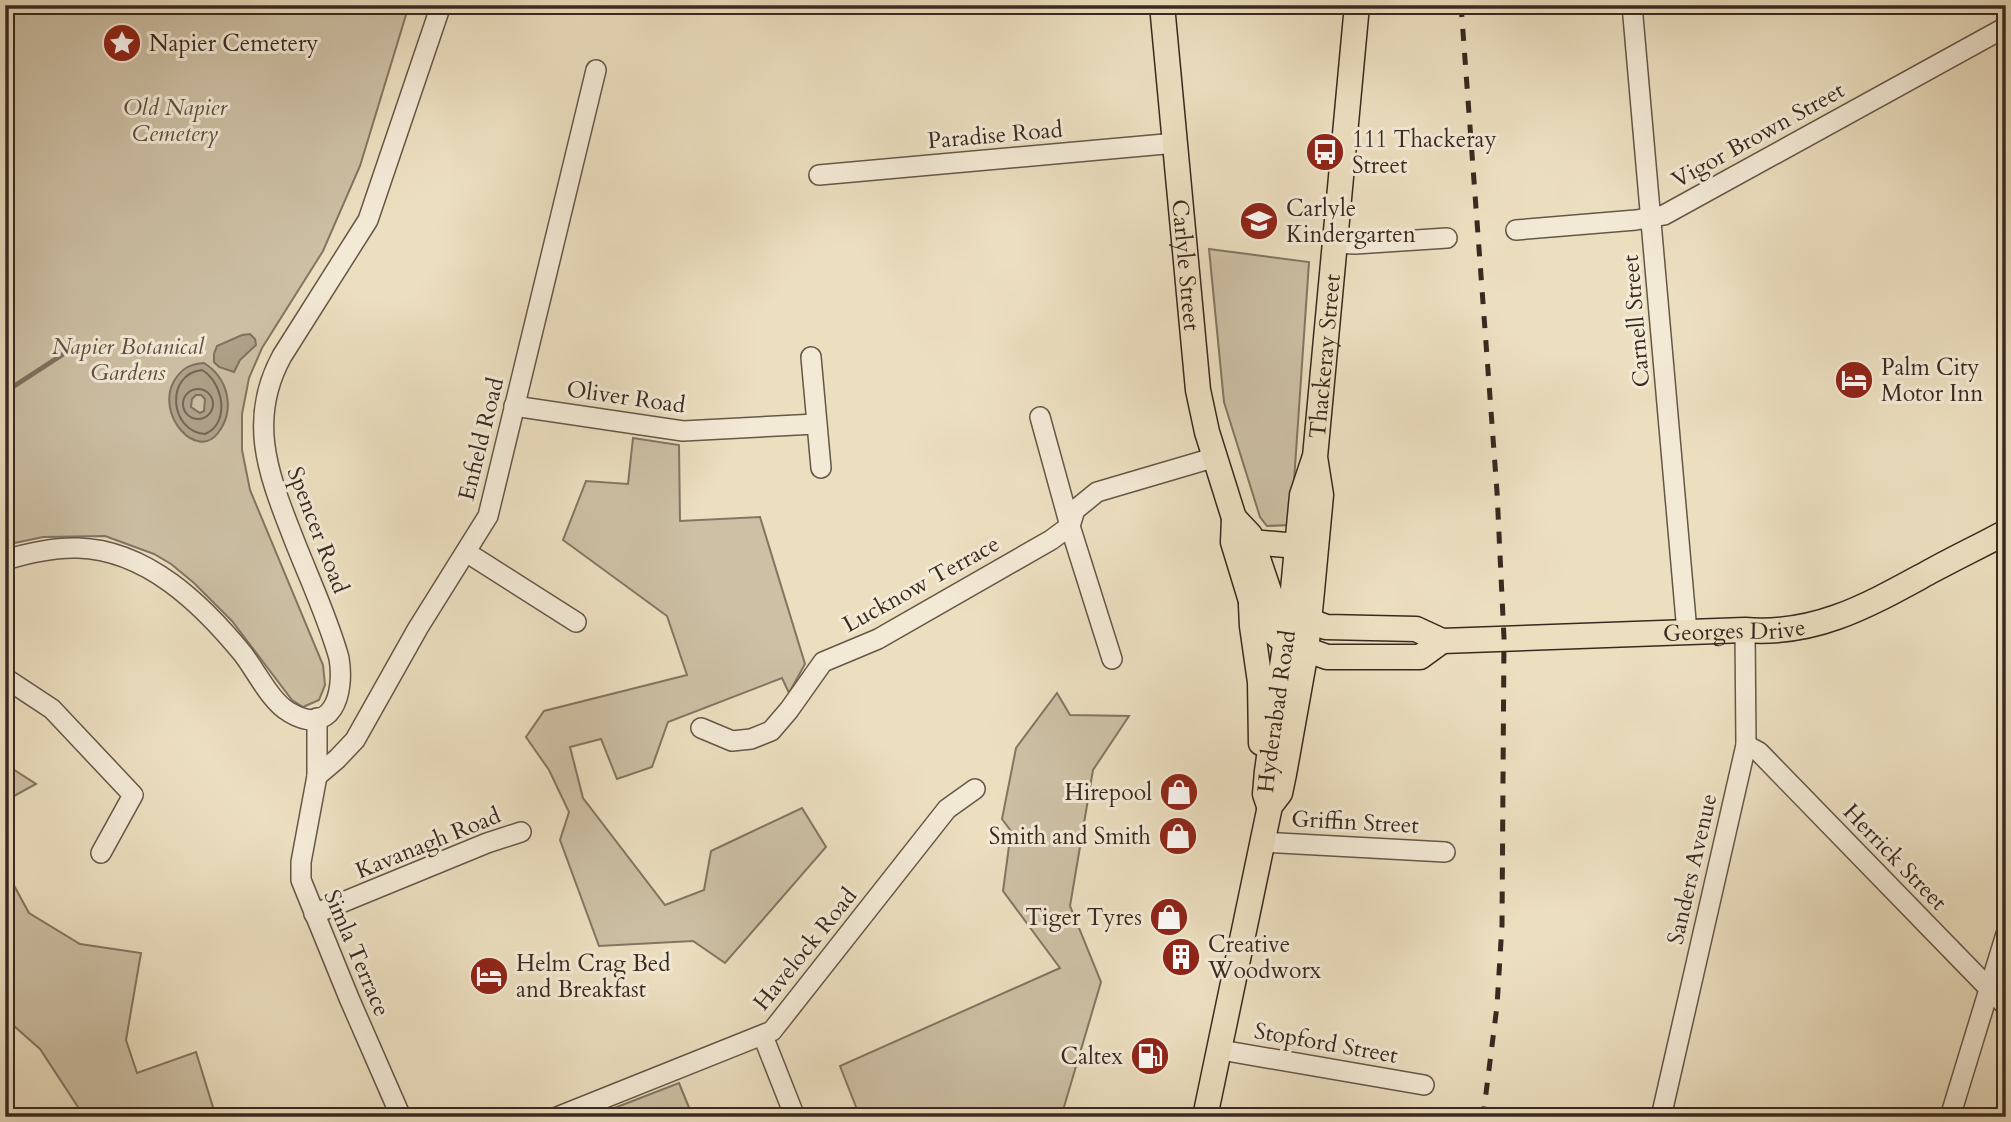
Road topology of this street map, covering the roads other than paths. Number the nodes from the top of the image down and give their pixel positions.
1 (441, 5) edge
2 (1162, 5) edge
3 (1357, 5) edge
4 (1632, 5) edge
5 (2006, 27) edge
6 (596, 70) dead end
7 (1176, 143) junction
8 (819, 175) dead end
9 (1652, 218) junction
10 (1516, 230) dead end
11 (1447, 238) dead end
12 (1334, 243) junction
13 (811, 356) dead end
14 (514, 406) junction
15 (1040, 417) dead end
16 (816, 424) junction
17 (1216, 457) junction
18 (1315, 457) junction
19 (821, 468) dead end
20 (1234, 518) junction
21 (1070, 526) junction
22 (2006, 532) edge
23 (1251, 542) junction
24 (1298, 546) junction
25 (466, 552) junction
26 (5, 560) edge
27 (1251, 601) junction
28 (1299, 617) junction
29 (576, 622) dead end
30 (1745, 630) junction
31 (1687, 632) junction
32 (1442, 641) junction
33 (1295, 647) junction
34 (1112, 659) dead end
35 (5, 678) edge
36 (317, 718) junction
37 (701, 728) dead end
38 (1746, 745) junction
39 (1267, 771) junction
40 (317, 776) junction
41 (975, 789) dead end
42 (1270, 806) junction
43 (521, 832) dead end
44 (1262, 842) junction
45 (1445, 852) dead end
46 (101, 853) dead end
47 (314, 914) junction
48 (2006, 934) edge
49 (1989, 988) junction
50 (2006, 1006) edge
51 (763, 1036) junction
52 (1221, 1050) junction
53 (1424, 1085) dead end
54 (401, 1117) edge
55 (557, 1117) edge
56 (795, 1117) edge
57 (1205, 1117) edge
58 (1661, 1117) edge
59 (1950, 1117) edge

1 - 36 street, Spencer Road
2 - 7 main road, Carlyle Street
3 - 12 main road, Thackeray Street
4 - 9 street, Carnell Street
5 - 9 street, Vigor Brown Street
6 - 14 street, Enfield Road
7 - 8 street, Paradise Road
7 - 17 main road, Carlyle Street
9 - 10 street, Vigor Brown Street
9 - 31 street, Carnell Street
11 - 12 street
12 - 18 main road, Thackeray Street
13 - 16 street
14 - 16 street, Oliver Road
14 - 25 street, Enfield Road
15 - 21 street
16 - 19 street
17 - 20 main road, Carlyle Street
17 - 21 street
18 - 24 main road, Thackeray Street
18 - 28 main road, Thackeray Street
20 - 23 main road, Carlyle Street
20 - 27 main road, Carlyle Street
21 - 34 street
21 - 37 street, Lucknow Terrace
22 - 30 main road, Georges Drive
23 - 24 main road
23 - 28 main road, Carlyle Street
24 - 28 main road, Thackeray Street
25 - 29 street
25 - 40 street, Enfield Road
26 - 36 street
27 - 33 main road, Carlyle Street
27 - 39 main road
28 - 32 main road, Georges Drive
28 - 33 main road, Hyderabad Road
30 - 31 main road, Georges Drive
30 - 38 street, Sanders Avenue
31 - 32 main road, Georges Drive
32 - 33 main road, Georges Drive
33 - 39 main road, Hyderabad Road
33 - 42 main road, Hyderabad Road
35 - 46 street
36 - 40 street, Simla Terrace
38 - 49 street, Herrick Street
38 - 58 street, Sanders Avenue
39 - 42 main road, Hyderabad Road
40 - 47 street, Simla Terrace
41 - 51 street, Havelock Road
42 - 44 main road, Hyderabad Road
43 - 47 street, Kavanagh Road
44 - 45 street, Griffin Street
44 - 52 main road, Hyderabad Road
47 - 54 street, Simla Terrace
48 - 49 street
49 - 50 street, Herrick Street
49 - 59 street
51 - 55 street, Havelock Road
51 - 56 street
52 - 53 street, Stopford Street
52 - 57 main road, Hyderabad Road

